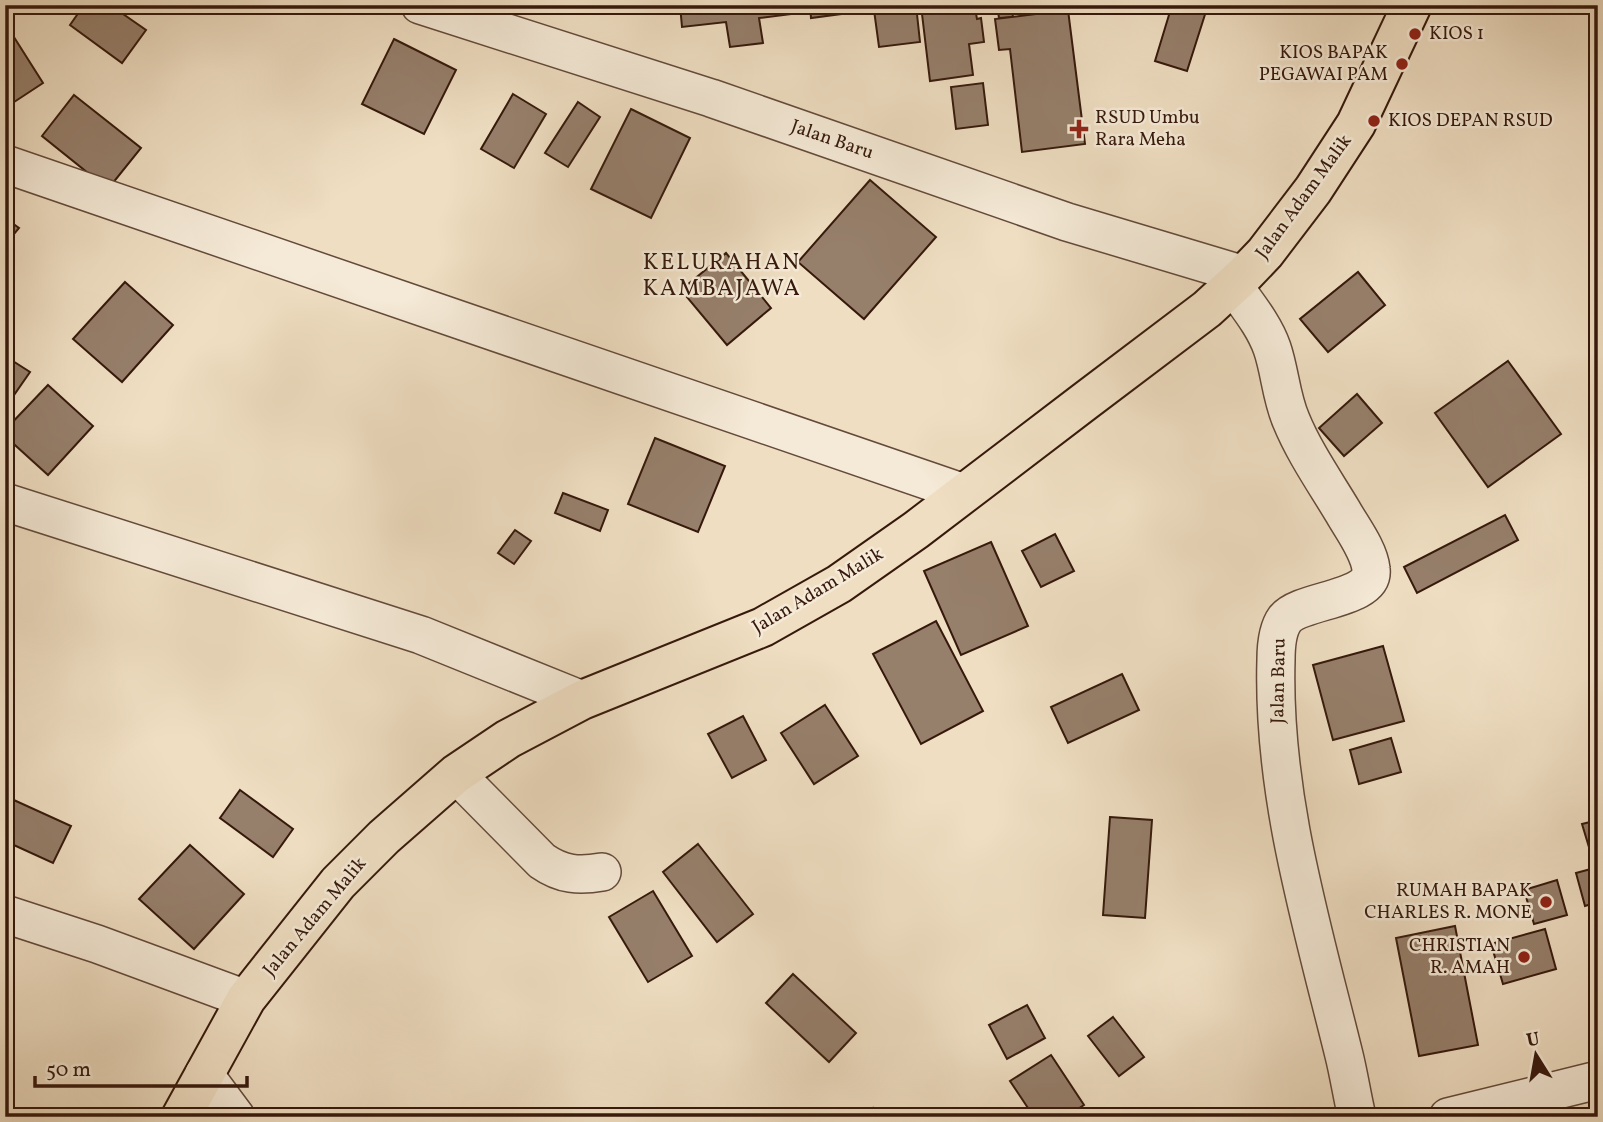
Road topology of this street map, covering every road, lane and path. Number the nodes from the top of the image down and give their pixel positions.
1 (420, 5) edge
2 (1412, 5) edge
3 (5, 164) edge
4 (1239, 280) junction
5 (964, 493) junction
6 (5, 502) edge
7 (582, 700) junction
8 (456, 774) junction
9 (602, 872) dead end
10 (5, 914) edge
11 (246, 999) junction
12 (204, 1074) junction
13 (1598, 1080) edge
14 (181, 1117) edge
15 (236, 1117) edge
16 (1357, 1117) edge
17 (1448, 1117) edge

1 - 4 street, Jalan Baru
2 - 4 highway, Jalan Adam Malik
3 - 5 street
4 - 5 highway, Jalan Adam Malik
4 - 16 street, Jalan Baru
5 - 7 highway, Jalan Adam Malik
6 - 7 street
7 - 8 highway, Jalan Adam Malik
8 - 9 street
8 - 11 highway, Jalan Adam Malik
10 - 11 street
11 - 12 highway, Jalan Adam Malik
12 - 14 highway, Jalan Adam Malik
12 - 15 street
13 - 17 street

